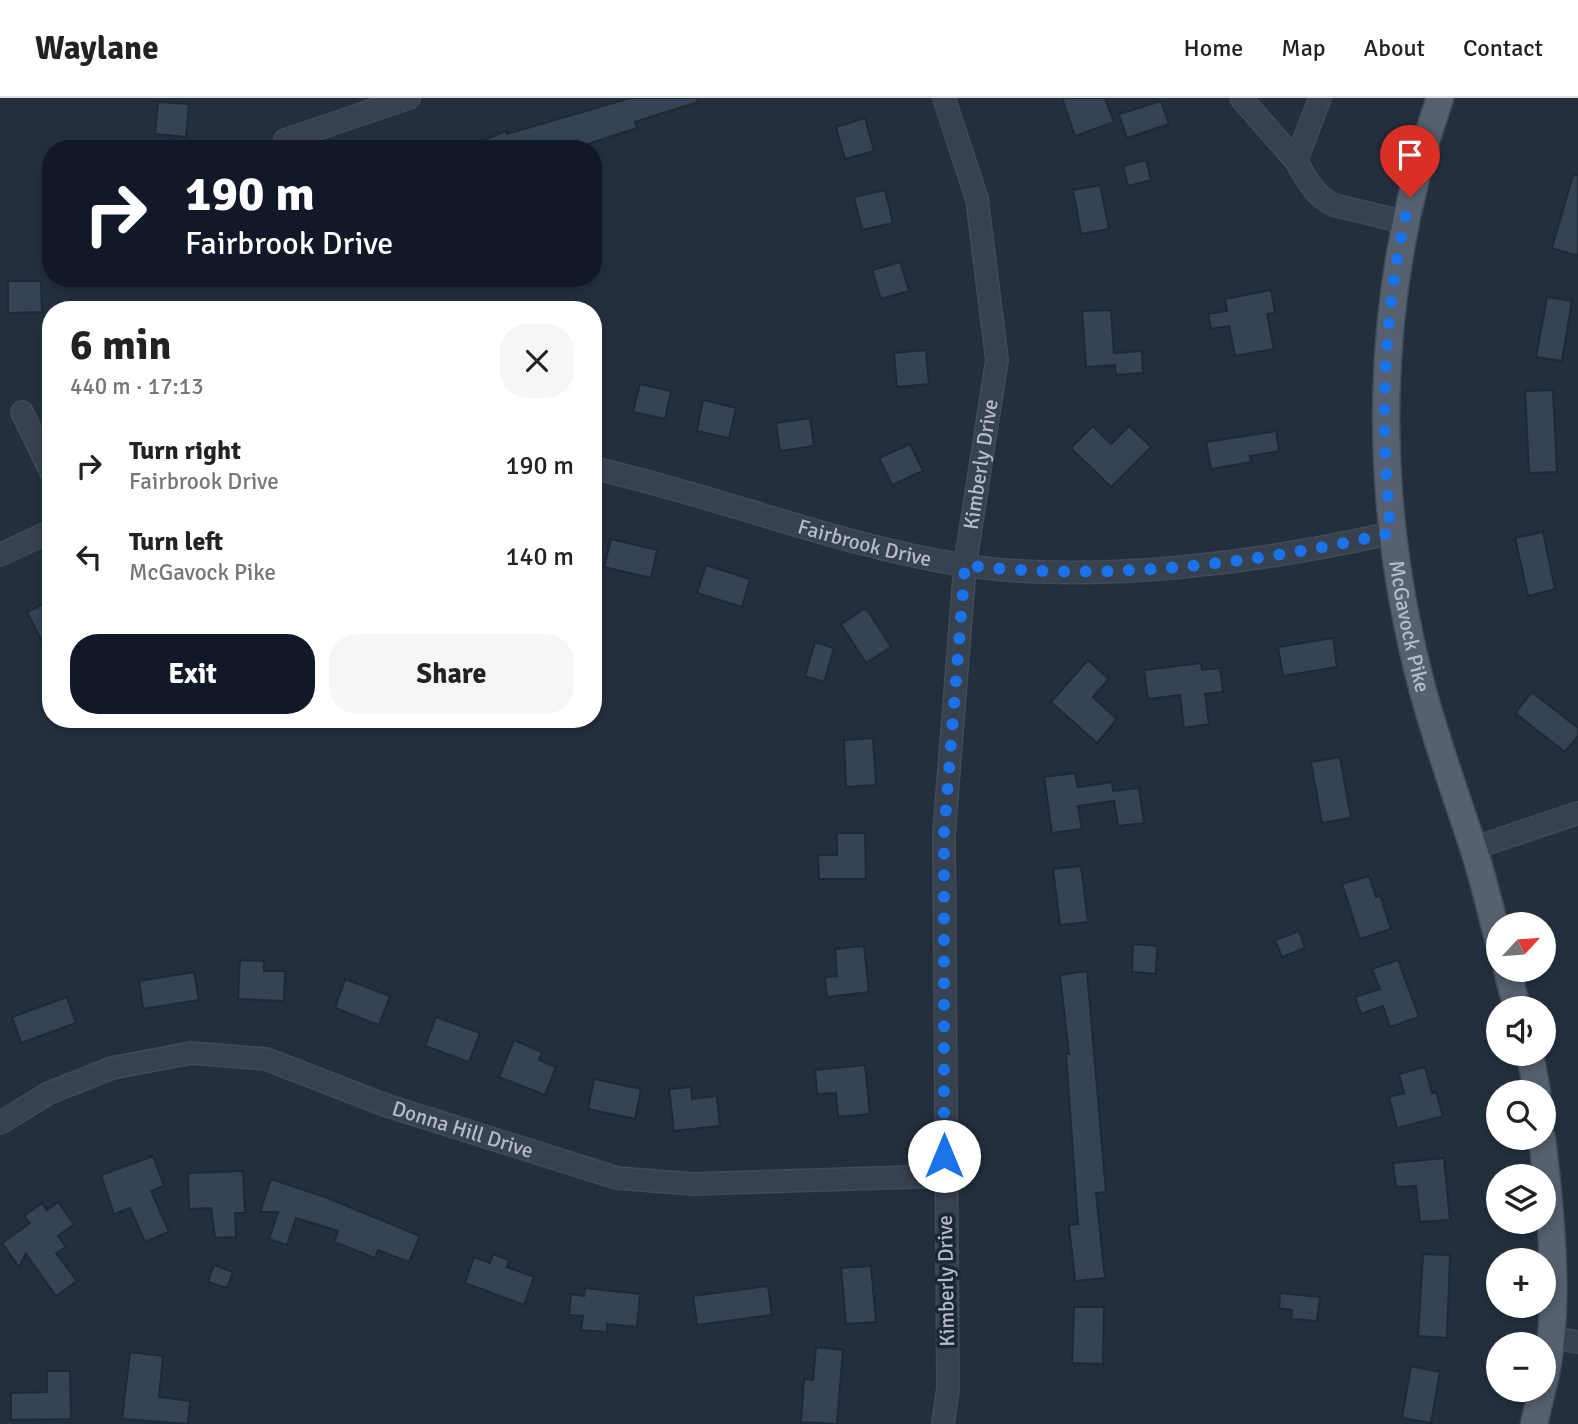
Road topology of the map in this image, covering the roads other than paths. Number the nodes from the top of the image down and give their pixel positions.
1 (410, 98) edge
2 (944, 98) edge
3 (1241, 98) edge
4 (1320, 98) edge
5 (1440, 98) edge
6 (285, 140) dead end
7 (1296, 161) junction
8 (1404, 222) junction
9 (22, 412) dead end
10 (42, 453) edge
11 (602, 470) edge
12 (1391, 533) junction
13 (42, 535) edge
14 (0, 555) edge
15 (965, 565) junction
16 (1578, 813) edge
17 (1474, 848) junction
18 (1491, 912) edge
19 (0, 1123) edge
20 (1544, 1150) edge
21 (944, 1176) junction
22 (1551, 1332) edge
23 (1556, 1339) edge
24 (1578, 1342) edge
25 (1539, 1402) edge
26 (943, 1424) edge
27 (1534, 1424) edge

1 - 6 street
2 - 15 street, Kimberly Drive
3 - 7 street
4 - 7 street
5 - 8 main road, McGavock Pike
7 - 8 street
8 - 12 main road, McGavock Pike
9 - 10 street
11 - 15 street, Fairbrook Drive
12 - 15 street, Fairbrook Drive
12 - 17 main road, McGavock Pike
13 - 14 street
15 - 21 street, Kimberly Drive
16 - 17 street
17 - 18 main road, McGavock Pike
19 - 21 street, Donna Hill Drive
20 - 22 main road
21 - 26 street, Kimberly Drive
23 - 24 street
25 - 27 main road

